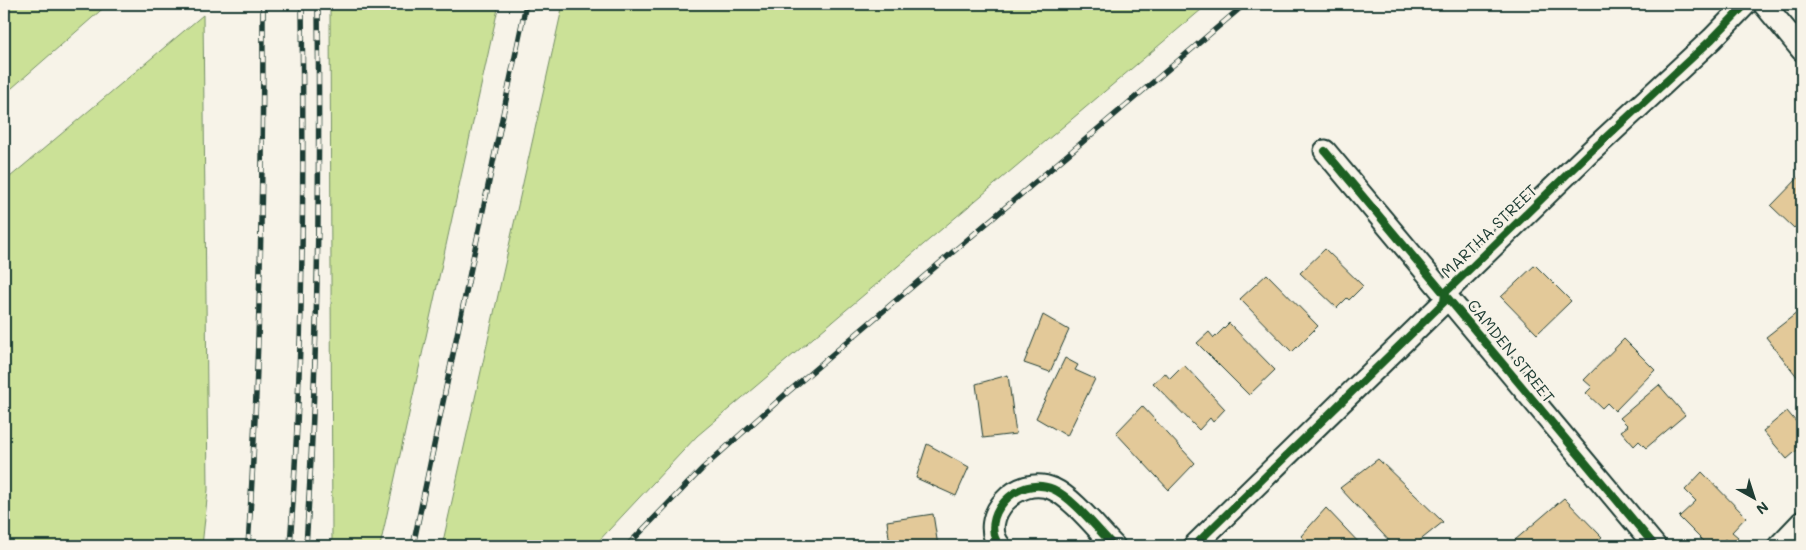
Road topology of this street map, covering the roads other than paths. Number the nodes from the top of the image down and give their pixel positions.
1 (1746, 4) edge
2 (1764, 4) edge
3 (1802, 50) edge
4 (1325, 151) dead end
5 (1445, 293) junction
6 (1802, 522) edge
7 (1000, 546) edge
8 (1114, 546) edge
9 (1194, 546) edge
10 (1655, 546) edge
11 (1779, 546) edge

1 - 5 street, MARTHA STREET
2 - 3 street
4 - 5 street, CAMDEN STREET
5 - 9 street, MARTHA STREET
5 - 10 street, CAMDEN STREET
6 - 11 street
7 - 8 street

